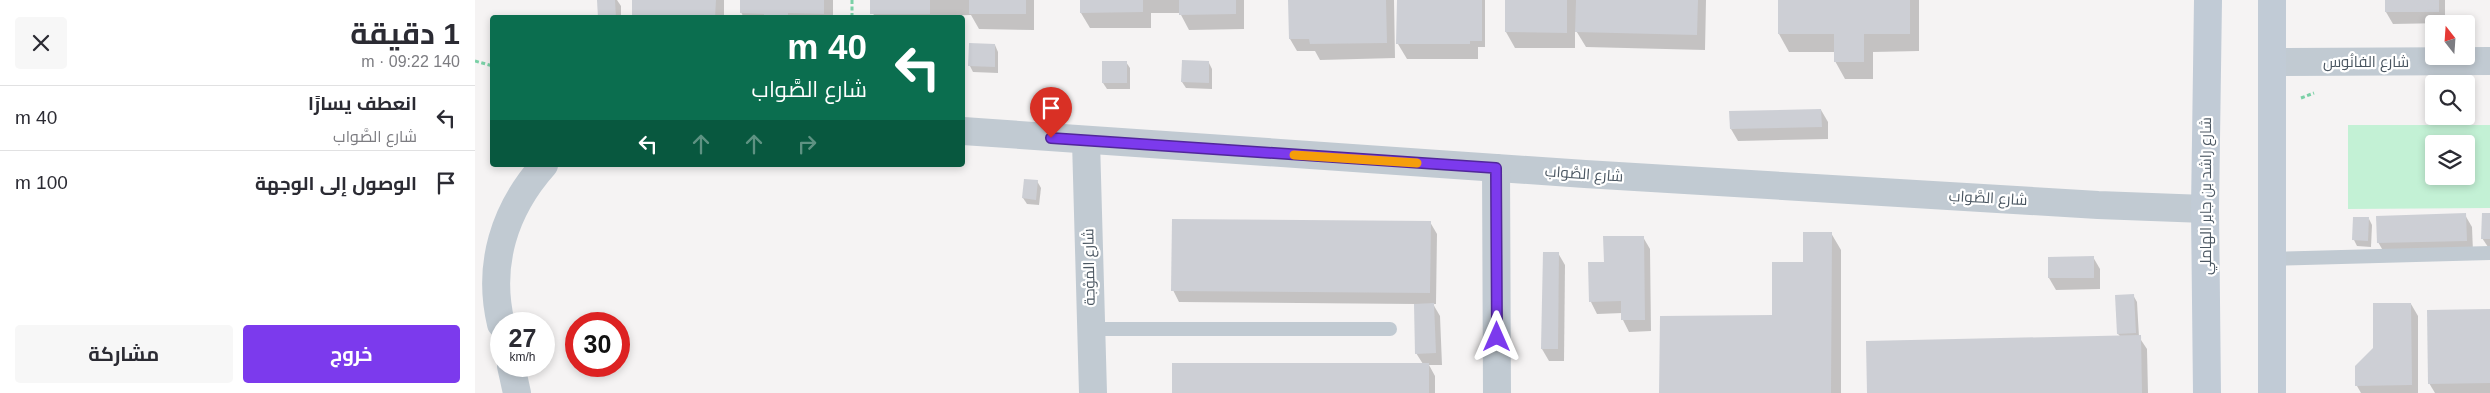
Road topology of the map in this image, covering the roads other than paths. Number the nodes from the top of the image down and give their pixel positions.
1 (2208, 0) edge
2 (2253, 0) edge
3 (2272, 0) edge
4 (2490, 61) edge
5 (2273, 62) junction
6 (965, 131) edge
7 (1086, 141) junction
8 (542, 167) edge
9 (1496, 168) junction
10 (2205, 208) junction
11 (2490, 253) edge
12 (2272, 258) junction
13 (500, 312) edge
14 (1091, 329) junction
15 (1390, 329) dead end
16 (513, 377) edge
17 (517, 393) edge
18 (1093, 393) edge
19 (1497, 393) edge
20 (2207, 393) edge
21 (2272, 393) edge

1 - 10 street, شارع راشد بن جابر الهاملي
2 - 5 street
3 - 5 street
4 - 5 street, شارع الفانُوس
5 - 12 street
6 - 7 street, شارع الصَّواب
7 - 9 street, شارع الصَّواب
7 - 14 street, شارع المَوْجة
8 - 13 street
9 - 10 street, شارع الصَّواب
9 - 19 street
10 - 20 street, شارع راشد بن جابر الهاملي
11 - 12 lane
12 - 21 street
14 - 15 lane
14 - 18 street, شارع المَوْجة
16 - 17 street

